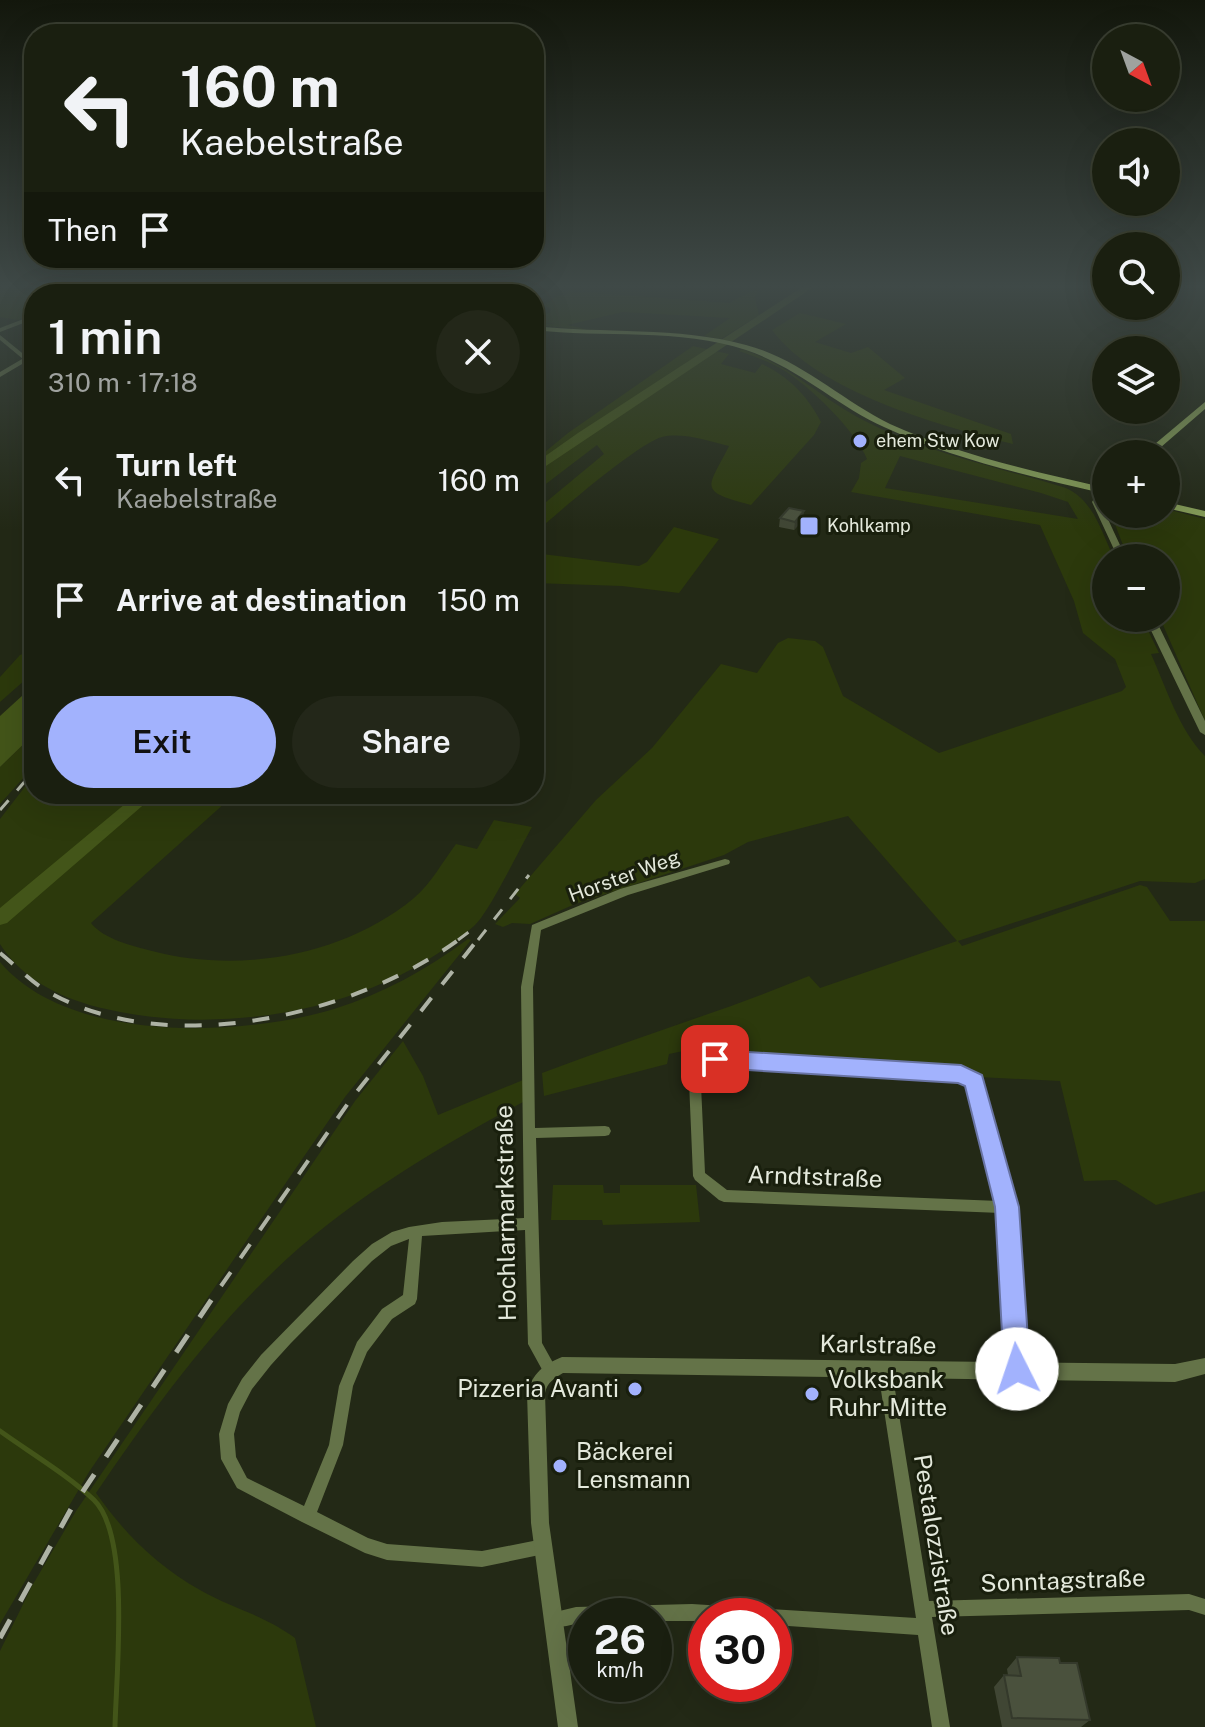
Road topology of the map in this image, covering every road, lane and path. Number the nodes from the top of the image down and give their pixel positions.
1 (794, 369) edge
2 (1205, 405) edge
3 (1205, 411) edge
4 (1164, 440) edge
5 (1171, 440) edge
6 (1064, 480) junction
7 (1092, 486) edge
8 (1092, 497) edge
9 (1180, 508) edge
10 (1205, 514) edge
11 (1157, 632) edge
12 (1205, 732) edge
13 (725, 862) dead end
14 (536, 928) joint
15 (605, 1131) dead end
16 (530, 1133) junction
17 (1007, 1207) junction
18 (531, 1224) junction
19 (416, 1232) junction
20 (1205, 1366) edge
21 (1017, 1369) junction
22 (550, 1370) junction
23 (885, 1371) junction
24 (307, 1517) junction
25 (543, 1547) junction
26 (1205, 1607) edge
27 (924, 1618) junction
28 (553, 1620) junction
29 (568, 1727) edge
30 (941, 1727) edge

1 - 6 main road
2 - 4 main road
3 - 5 main road
6 - 7 main road
6 - 8 main road
9 - 10 main road
11 - 12 street
13 - 14 street, Horster Weg
14 - 16 street, Hochlarmarkstraße
15 - 16 street
16 - 18 street, Hochlarmarkstraße
17 - 17 street, Arndtstraße
17 - 21 street
18 - 19 street
18 - 22 street, Hochlarmarkstraße
19 - 24 street
19 - 24 street
20 - 21 street, Karlstraße
21 - 23 street, Karlstraße
22 - 23 street, Karlstraße
22 - 25 street
23 - 27 street, Pestalozzistraße
24 - 25 street
25 - 28 street
26 - 27 street, Sonntagstraße
27 - 28 street, Sonntagstraße
27 - 30 street, Pestalozzistraße
28 - 29 street

